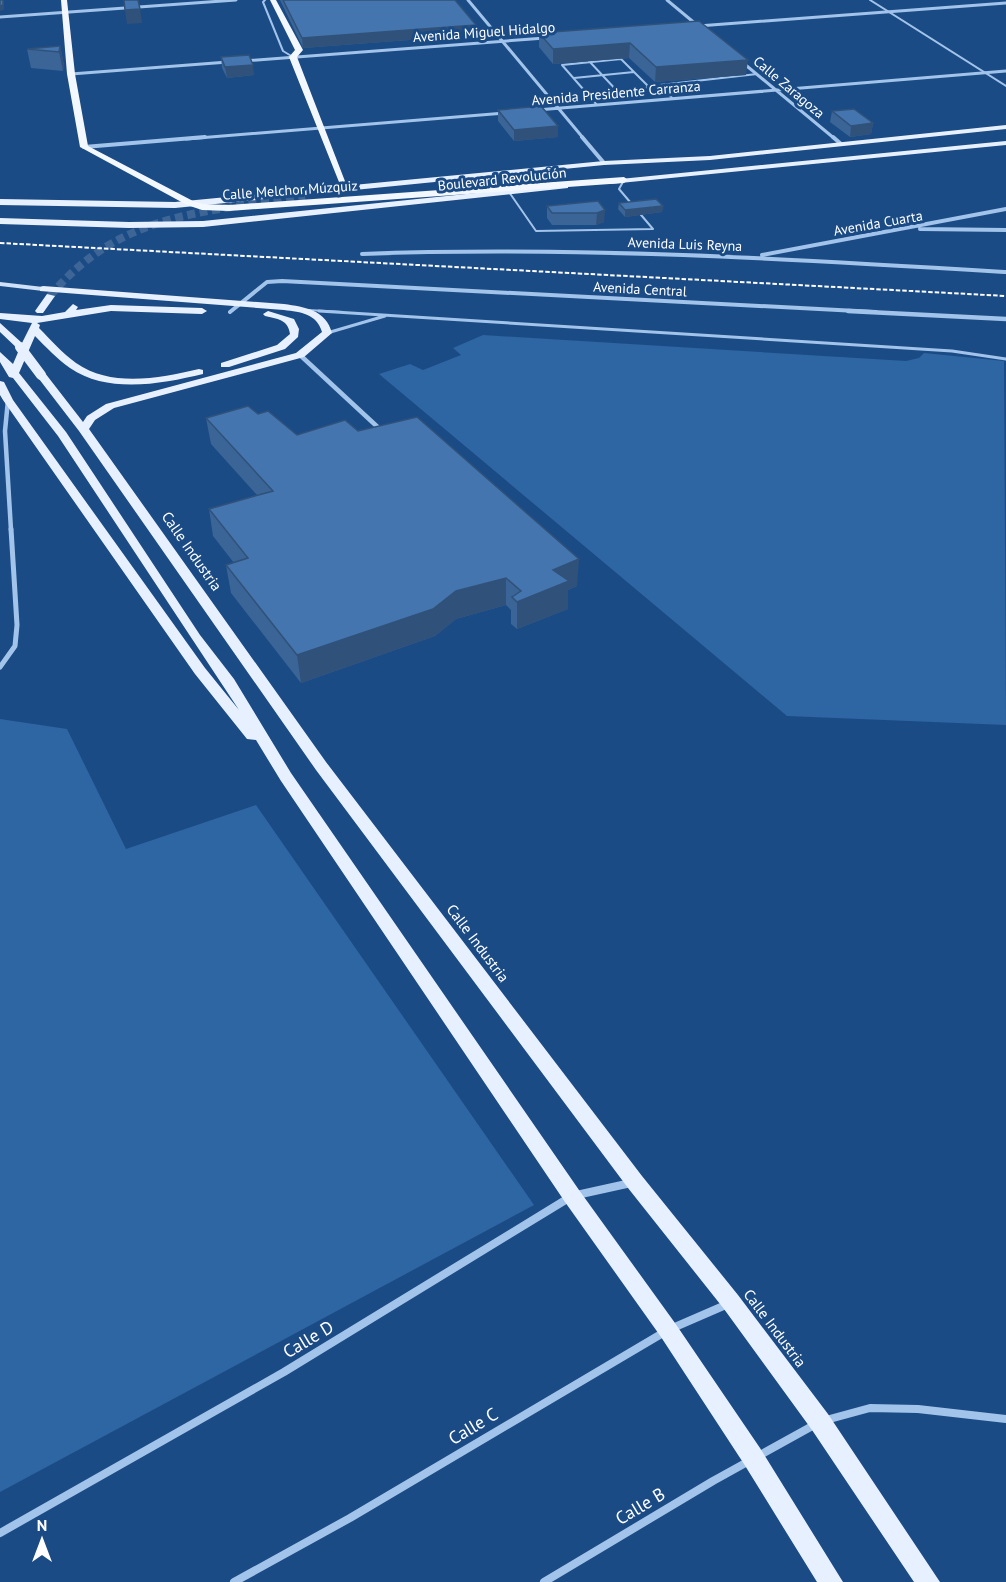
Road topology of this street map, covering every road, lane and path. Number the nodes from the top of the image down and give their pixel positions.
1 (64, 0) edge
2 (236, 0) edge
3 (265, 0) edge
4 (273, 0) edge
5 (468, 0) edge
6 (667, 0) edge
7 (870, 0) edge
8 (1006, 3) edge
9 (65, 12) junction
10 (889, 12) junction
11 (0, 17) edge
12 (699, 26) junction
13 (687, 27) edge
14 (707, 33) edge
15 (548, 38) edge
16 (502, 41) junction
17 (293, 57) junction
18 (740, 60) edge
19 (589, 61) junction
20 (1006, 71) edge
21 (634, 72) junction
22 (984, 72) junction
23 (71, 74) junction
24 (756, 74) junction
25 (603, 75) junction
26 (574, 78) junction
27 (1006, 86) edge
28 (776, 90) junction
29 (619, 93) junction
30 (589, 95) junction
31 (673, 99) junction
32 (597, 105) junction
33 (558, 108) junction
34 (534, 111) edge
35 (511, 112) edge
36 (1006, 127) edge
37 (322, 129) junction
38 (1006, 143) edge
39 (841, 144) junction
40 (84, 147) junction
41 (710, 158) junction
42 (604, 164) junction
43 (624, 180) junction
44 (345, 187) junction
45 (509, 192) junction
46 (305, 197) tunnel mouth
47 (0, 202) edge
48 (190, 203) junction
49 (1006, 209) edge
50 (327, 210) junction
51 (0, 214) edge
52 (0, 221) edge
53 (906, 229) junction
54 (1006, 230) edge
55 (362, 254) dead end
56 (753, 256) junction
57 (1006, 272) edge
58 (0, 285) edge
59 (46, 292) junction
60 (239, 304) junction
61 (308, 310) junction
62 (40, 311) dead end
63 (230, 312) junction
64 (68, 314) junction
65 (391, 314) junction
66 (0, 316) edge
67 (1006, 320) edge
68 (0, 326) edge
69 (327, 333) junction
70 (0, 355) edge
71 (300, 355) junction
72 (1006, 359) edge
73 (7, 379) edge
74 (8, 400) junction
75 (82, 429) junction
76 (390, 438) edge
77 (0, 667) edge
78 (286, 777) junction
79 (634, 1182) junction
80 (572, 1196) junction
81 (731, 1302) junction
82 (668, 1330) junction
83 (1006, 1419) edge
84 (820, 1422) junction
85 (752, 1456) junction
86 (0, 1533) edge
87 (234, 1582) edge
88 (544, 1582) edge
89 (831, 1582) edge
90 (927, 1582) edge

1 - 9 highway
2 - 9 street
3 - 17 lane
4 - 17 highway
5 - 16 street
6 - 12 street
7 - 10 street
8 - 10 street
9 - 11 street
9 - 23 highway
10 - 12 street
10 - 22 street
12 - 13 street
12 - 14 street
15 - 16 street, Avenida Miguel Hidalgo
16 - 17 street, Avenida Miguel Hidalgo
16 - 33 street
17 - 23 street, Avenida Miguel Hidalgo
17 - 37 highway
18 - 24 street, Calle Zaragoza
19 - 21 lane
19 - 25 lane
19 - 26 lane
20 - 22 street, Avenida Presidente Carranza
21 - 25 lane
21 - 29 lane
22 - 27 street
22 - 28 street, Avenida Presidente Carranza
23 - 40 highway
24 - 28 street, Calle Zaragoza
24 - 31 lane
25 - 26 lane
25 - 29 lane
26 - 30 lane
28 - 31 street, Avenida Presidente Carranza
28 - 39 street, Calle Zaragoza
29 - 30 lane
30 - 32 lane
31 - 32 street, Avenida Presidente Carranza
32 - 33 street, Avenida Presidente Carranza
33 - 34 street, Avenida Presidente Carranza
33 - 42 street
35 - 37 street, Avenida Presidente Carranza
36 - 39 main road
37 - 40 street, Avenida Presidente Carranza
37 - 44 highway
38 - 43 main road, Boulevard Revolución
39 - 41 main road
40 - 48 highway, Calle Melchor Múzquiz
41 - 42 main road
41 - 46 main road
42 - 44 main road
43 - 45 main road, Boulevard Revolución
43 - 45 lane
43 - 48 highway, Calle Melchor Múzquiz
44 - 48 main road
45 - 50 main road, Boulevard Revolución
47 - 48 main road
49 - 53 street, Avenida Cuarta
50 - 51 main road
50 - 52 main road, Boulevard Revolución
53 - 54 street
53 - 56 street, Avenida Cuarta
55 - 56 street, Avenida Luis Reyna
56 - 57 street, Avenida Luis Reyna
58 - 59 main road
59 - 60 main road
59 - 62 main road
59 - 64 main road
60 - 61 main road
60 - 63 street
60 - 67 street, Avenida Central
61 - 65 lane
61 - 69 main road
63 - 64 main road
63 - 73 main road
64 - 66 main road
65 - 69 lane
65 - 72 lane
68 - 75 main road, Calle Industria, bridge
69 - 71 main road
70 - 73 main road
71 - 75 main road
71 - 76 street
73 - 74 main road
73 - 78 main road
74 - 77 street
74 - 78 main road
75 - 79 main road, Calle Industria
78 - 80 main road
79 - 80 street, Calle D
79 - 81 main road, Calle Industria
80 - 82 main road
80 - 86 street, Calle D
81 - 82 street, Calle C
81 - 84 main road, Calle Industria
82 - 85 main road
82 - 87 street, Calle C
83 - 84 street, Calle B
84 - 85 street, Calle B
84 - 90 main road, Calle Industria
85 - 88 street, Calle B
85 - 89 main road

